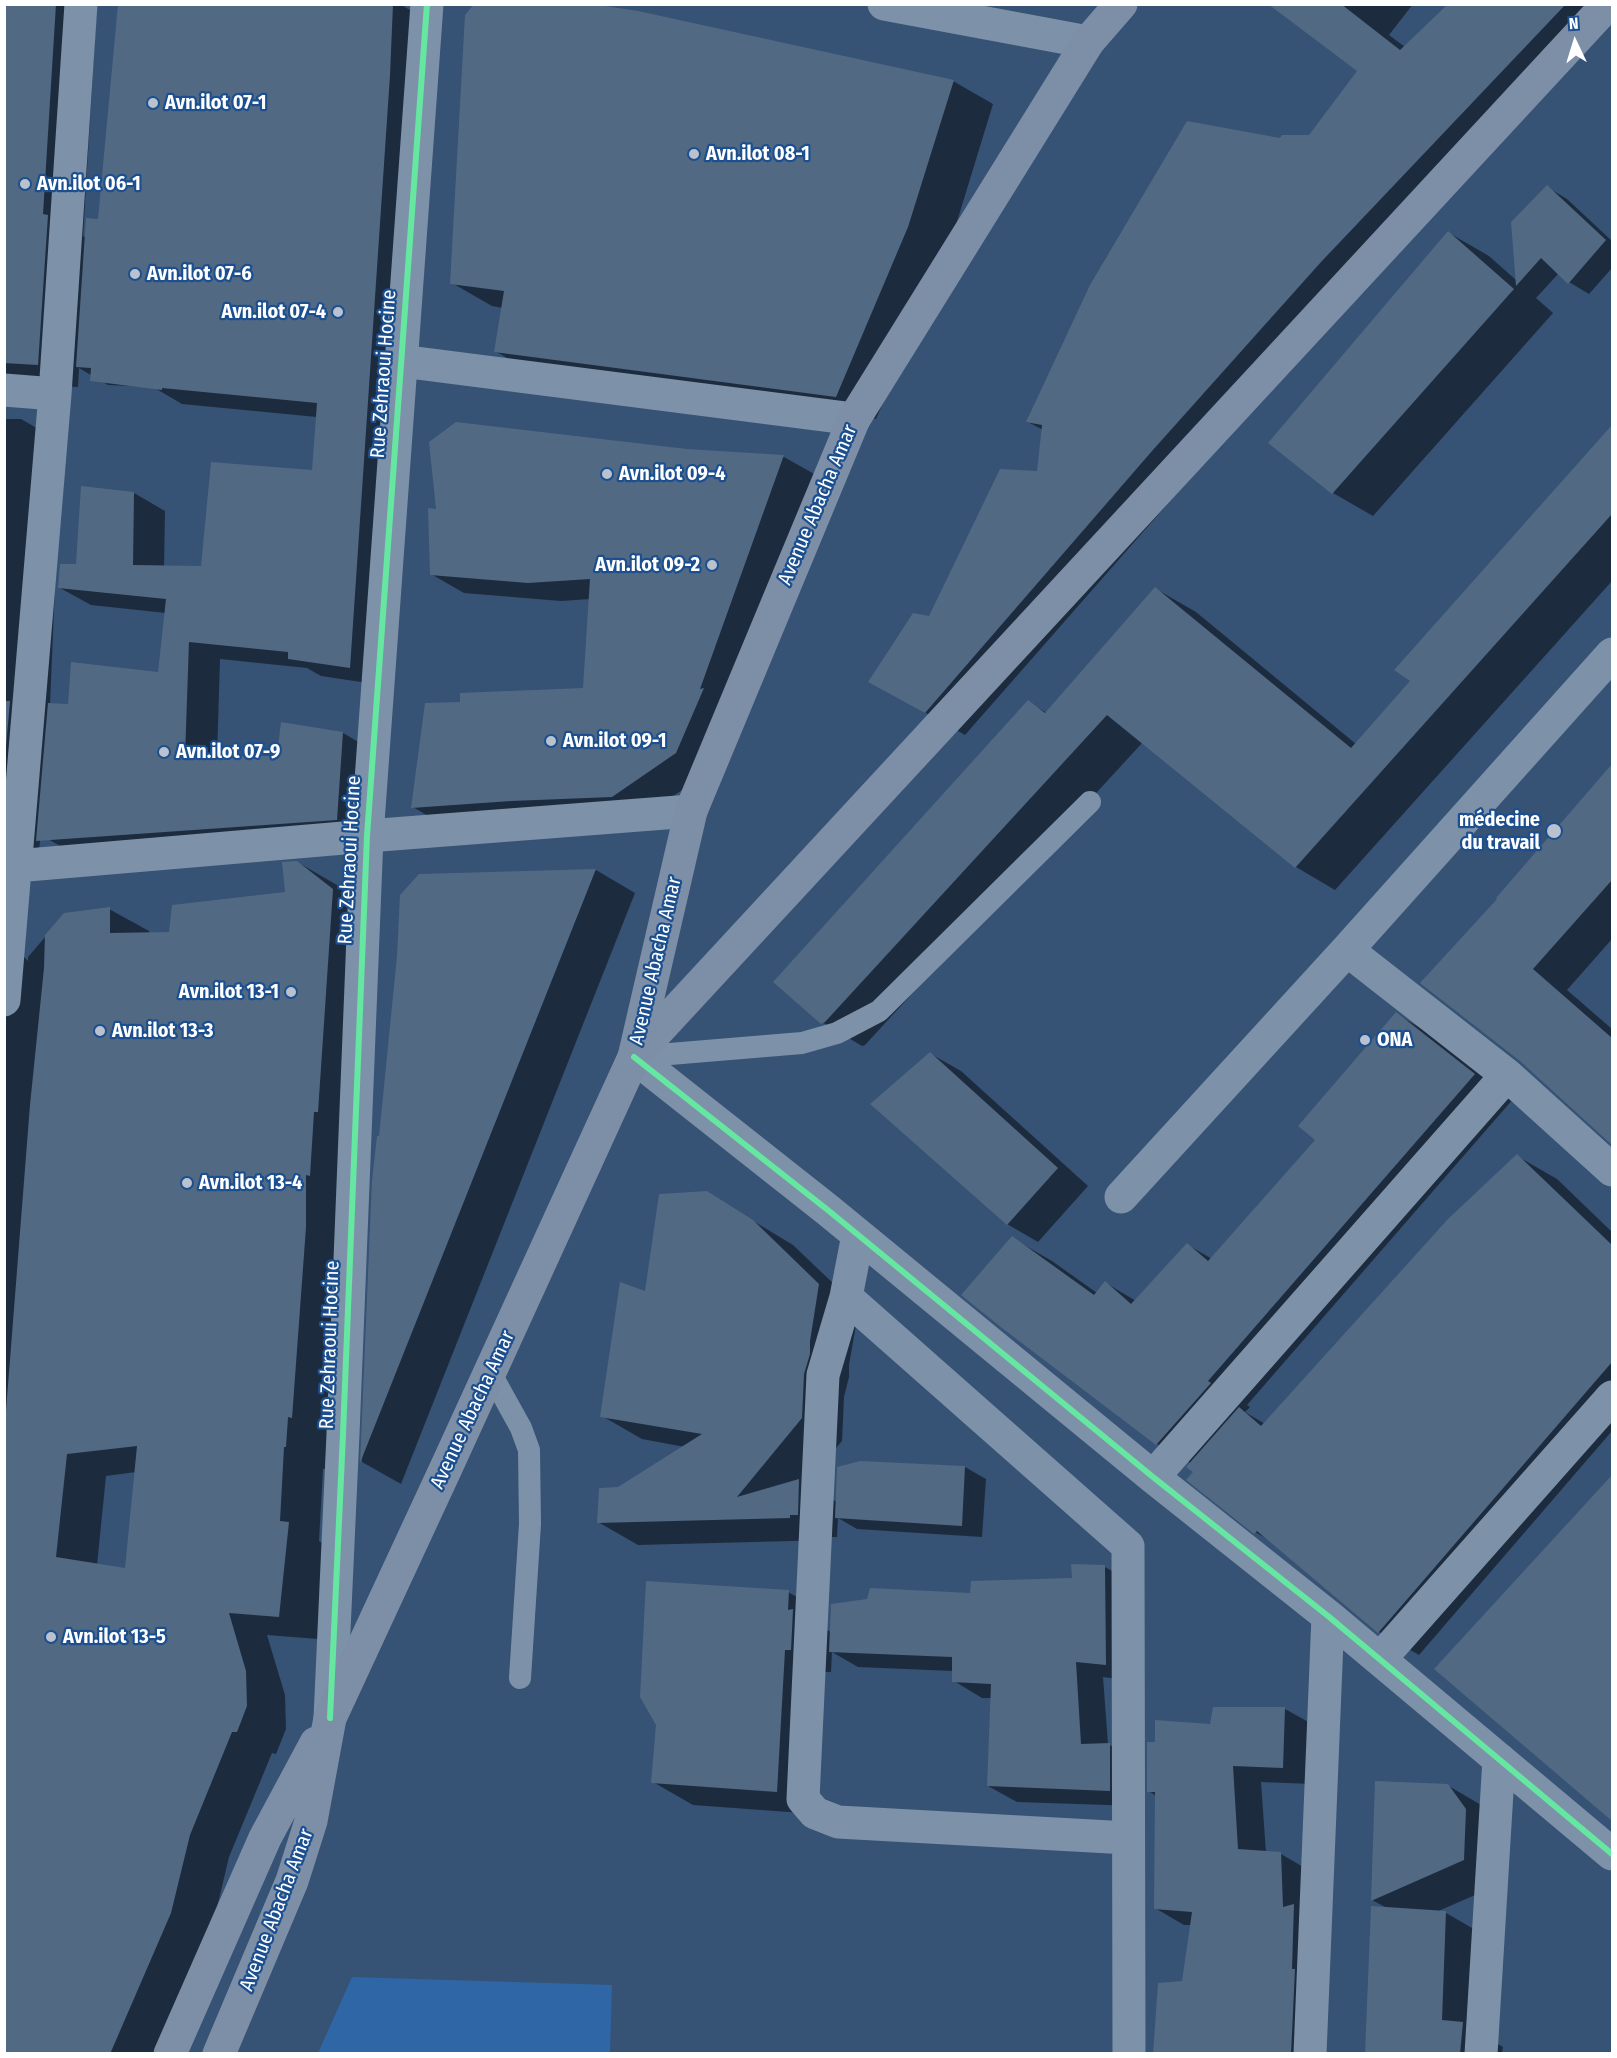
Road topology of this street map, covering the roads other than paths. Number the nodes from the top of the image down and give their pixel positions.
1 (81, 4) edge
2 (427, 4) edge
3 (884, 4) edge
4 (1121, 4) edge
5 (1608, 4) edge
6 (1088, 42) junction
7 (401, 361) junction
8 (4, 390) edge
9 (55, 394) junction
10 (854, 419) junction
11 (1612, 654) edge
12 (1090, 802) dead end
13 (691, 811) junction
14 (367, 836) junction
15 (10, 867) edge
16 (1347, 950) junction
17 (4, 1000) edge
18 (634, 1057) junction
19 (1507, 1075) junction
20 (1612, 1170) edge
21 (1121, 1197) dead end
22 (858, 1235) junction
23 (846, 1297) junction
24 (490, 1372) junction
25 (1612, 1397) edge
26 (1153, 1477) junction
27 (1328, 1616) junction
28 (1380, 1659) junction
29 (520, 1677) dead end
30 (330, 1718) junction
31 (1499, 1759) junction
32 (1128, 1838) junction
33 (1612, 1854) edge
34 (1129, 2051) dead end
35 (170, 2054) edge
36 (219, 2054) edge
37 (1310, 2054) edge
38 (1481, 2054) edge

1 - 9 street
2 - 7 street, Rue Zehraoui Hocine
3 - 6 street
4 - 6 main road, Avenue Abacha Amar
5 - 18 main road
6 - 10 main road, Avenue Abacha Amar
7 - 10 street
7 - 14 street, Rue Zehraoui Hocine
8 - 9 street
9 - 15 street
10 - 13 main road, Avenue Abacha Amar
11 - 16 street
12 - 18 lane
13 - 14 street
13 - 18 main road, Avenue Abacha Amar
14 - 15 street
14 - 30 street, Rue Zehraoui Hocine
15 - 17 street
16 - 19 street
16 - 21 street
18 - 22 street
18 - 24 main road, Avenue Abacha Amar
19 - 20 street
19 - 26 street
22 - 23 street
22 - 26 street
23 - 32 street
23 - 32 street
24 - 29 lane
24 - 30 main road, Avenue Abacha Amar
25 - 28 street
26 - 27 street
27 - 28 street
27 - 37 street
28 - 31 street
30 - 35 main road
30 - 36 main road, Avenue Abacha Amar
31 - 33 street
31 - 38 street
32 - 34 street

